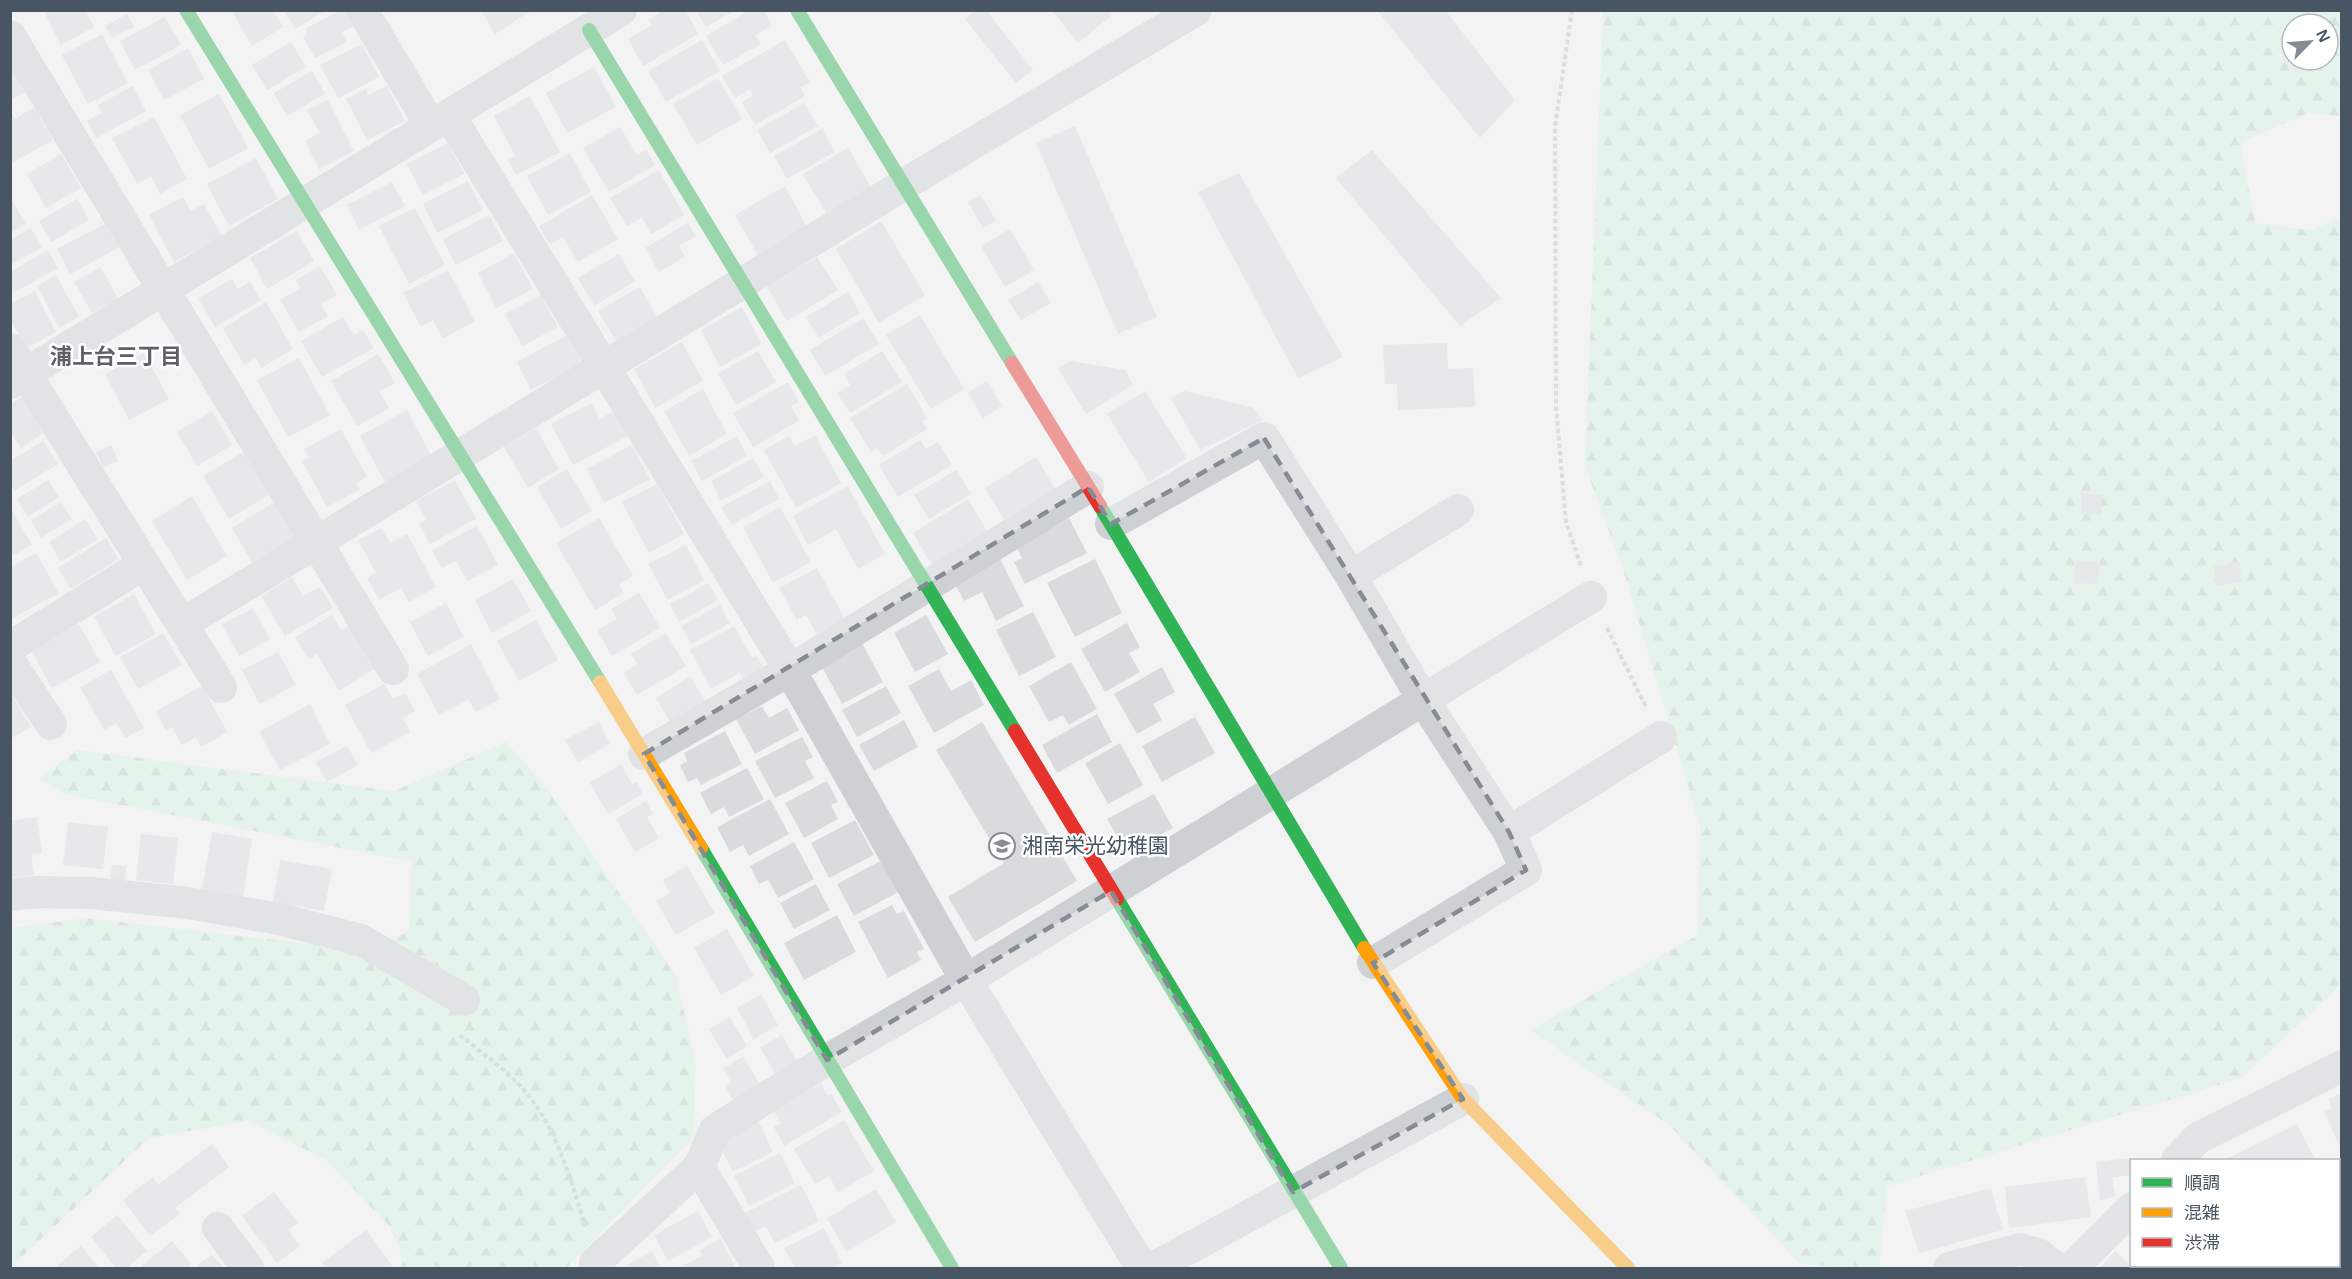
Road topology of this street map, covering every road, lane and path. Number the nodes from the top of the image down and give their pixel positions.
1 (186, 10) edge
2 (362, 10) edge
3 (621, 10) edge
4 (797, 10) edge
5 (1196, 10) edge
6 (1572, 10) edge
7 (589, 30) junction
8 (10, 36) edge
9 (441, 121) junction
10 (905, 184) junction
11 (305, 203) junction
12 (742, 283) junction
13 (164, 289) junction
14 (606, 367) junction
15 (15, 368) edge
16 (460, 455) junction
17 (1088, 487) junction
18 (1458, 510) dead end
19 (1111, 524) junction
20 (316, 543) junction
21 (144, 564) junction
22 (1351, 576) junction
23 (926, 585) junction
24 (1591, 597) junction
25 (182, 624) junction
26 (10, 647) edge
27 (10, 662) edge
28 (393, 669) dead end
29 (790, 670) junction
30 (221, 687) dead end
31 (1423, 700) junction
32 (51, 724) dead end
33 (1661, 737) joint
34 (644, 754) junction
35 (1272, 793) junction
36 (1509, 832) junction
37 (1111, 891) junction
38 (10, 895) edge
39 (1373, 963) junction
40 (966, 980) junction
41 (464, 1000) joint
42 (827, 1059) junction
43 (2342, 1066) edge
44 (1463, 1099) junction
45 (2178, 1159) edge
46 (699, 1167) junction
47 (1293, 1192) junction
48 (2130, 1210) edge
49 (218, 1228) dead end
50 (595, 1266) edge
51 (248, 1269) edge
52 (759, 1269) edge
53 (952, 1269) edge
54 (1142, 1269) edge
55 (1153, 1269) edge
56 (1341, 1269) edge
57 (1628, 1269) edge
58 (1949, 1269) edge
59 (2056, 1269) edge
60 (2072, 1269) edge

1 - 11 street
2 - 9 street
3 - 7 street
4 - 10 street
5 - 10 street
6 - 24 path
7 - 9 street
7 - 12 street
8 - 13 street
9 - 11 street
9 - 14 street
10 - 12 street
10 - 17 street
11 - 13 street
11 - 16 street
12 - 14 street
12 - 23 street
13 - 15 street
13 - 20 street
14 - 16 street
14 - 29 street
15 - 21 street
16 - 20 street
16 - 34 street
17 - 19 street
17 - 23 street
18 - 22 street
19 - 22 street
19 - 35 street
20 - 25 street
20 - 28 street
21 - 25 street
21 - 26 street
22 - 31 street
23 - 29 street
23 - 37 street
24 - 31 street
24 - 33 path
25 - 30 street
27 - 32 street
29 - 34 street
29 - 40 street
31 - 35 street
31 - 36 street
33 - 36 street
34 - 42 street
35 - 37 street
35 - 39 street
36 - 39 street
37 - 40 street
37 - 47 street
38 - 41 street
39 - 44 street
40 - 42 street
40 - 54 street
41 - 50 path
42 - 46 street
42 - 53 street
43 - 45 street
44 - 47 street
44 - 57 street
46 - 50 street
46 - 52 street
47 - 55 street
47 - 56 street
48 - 60 street
49 - 51 street
58 - 59 street

